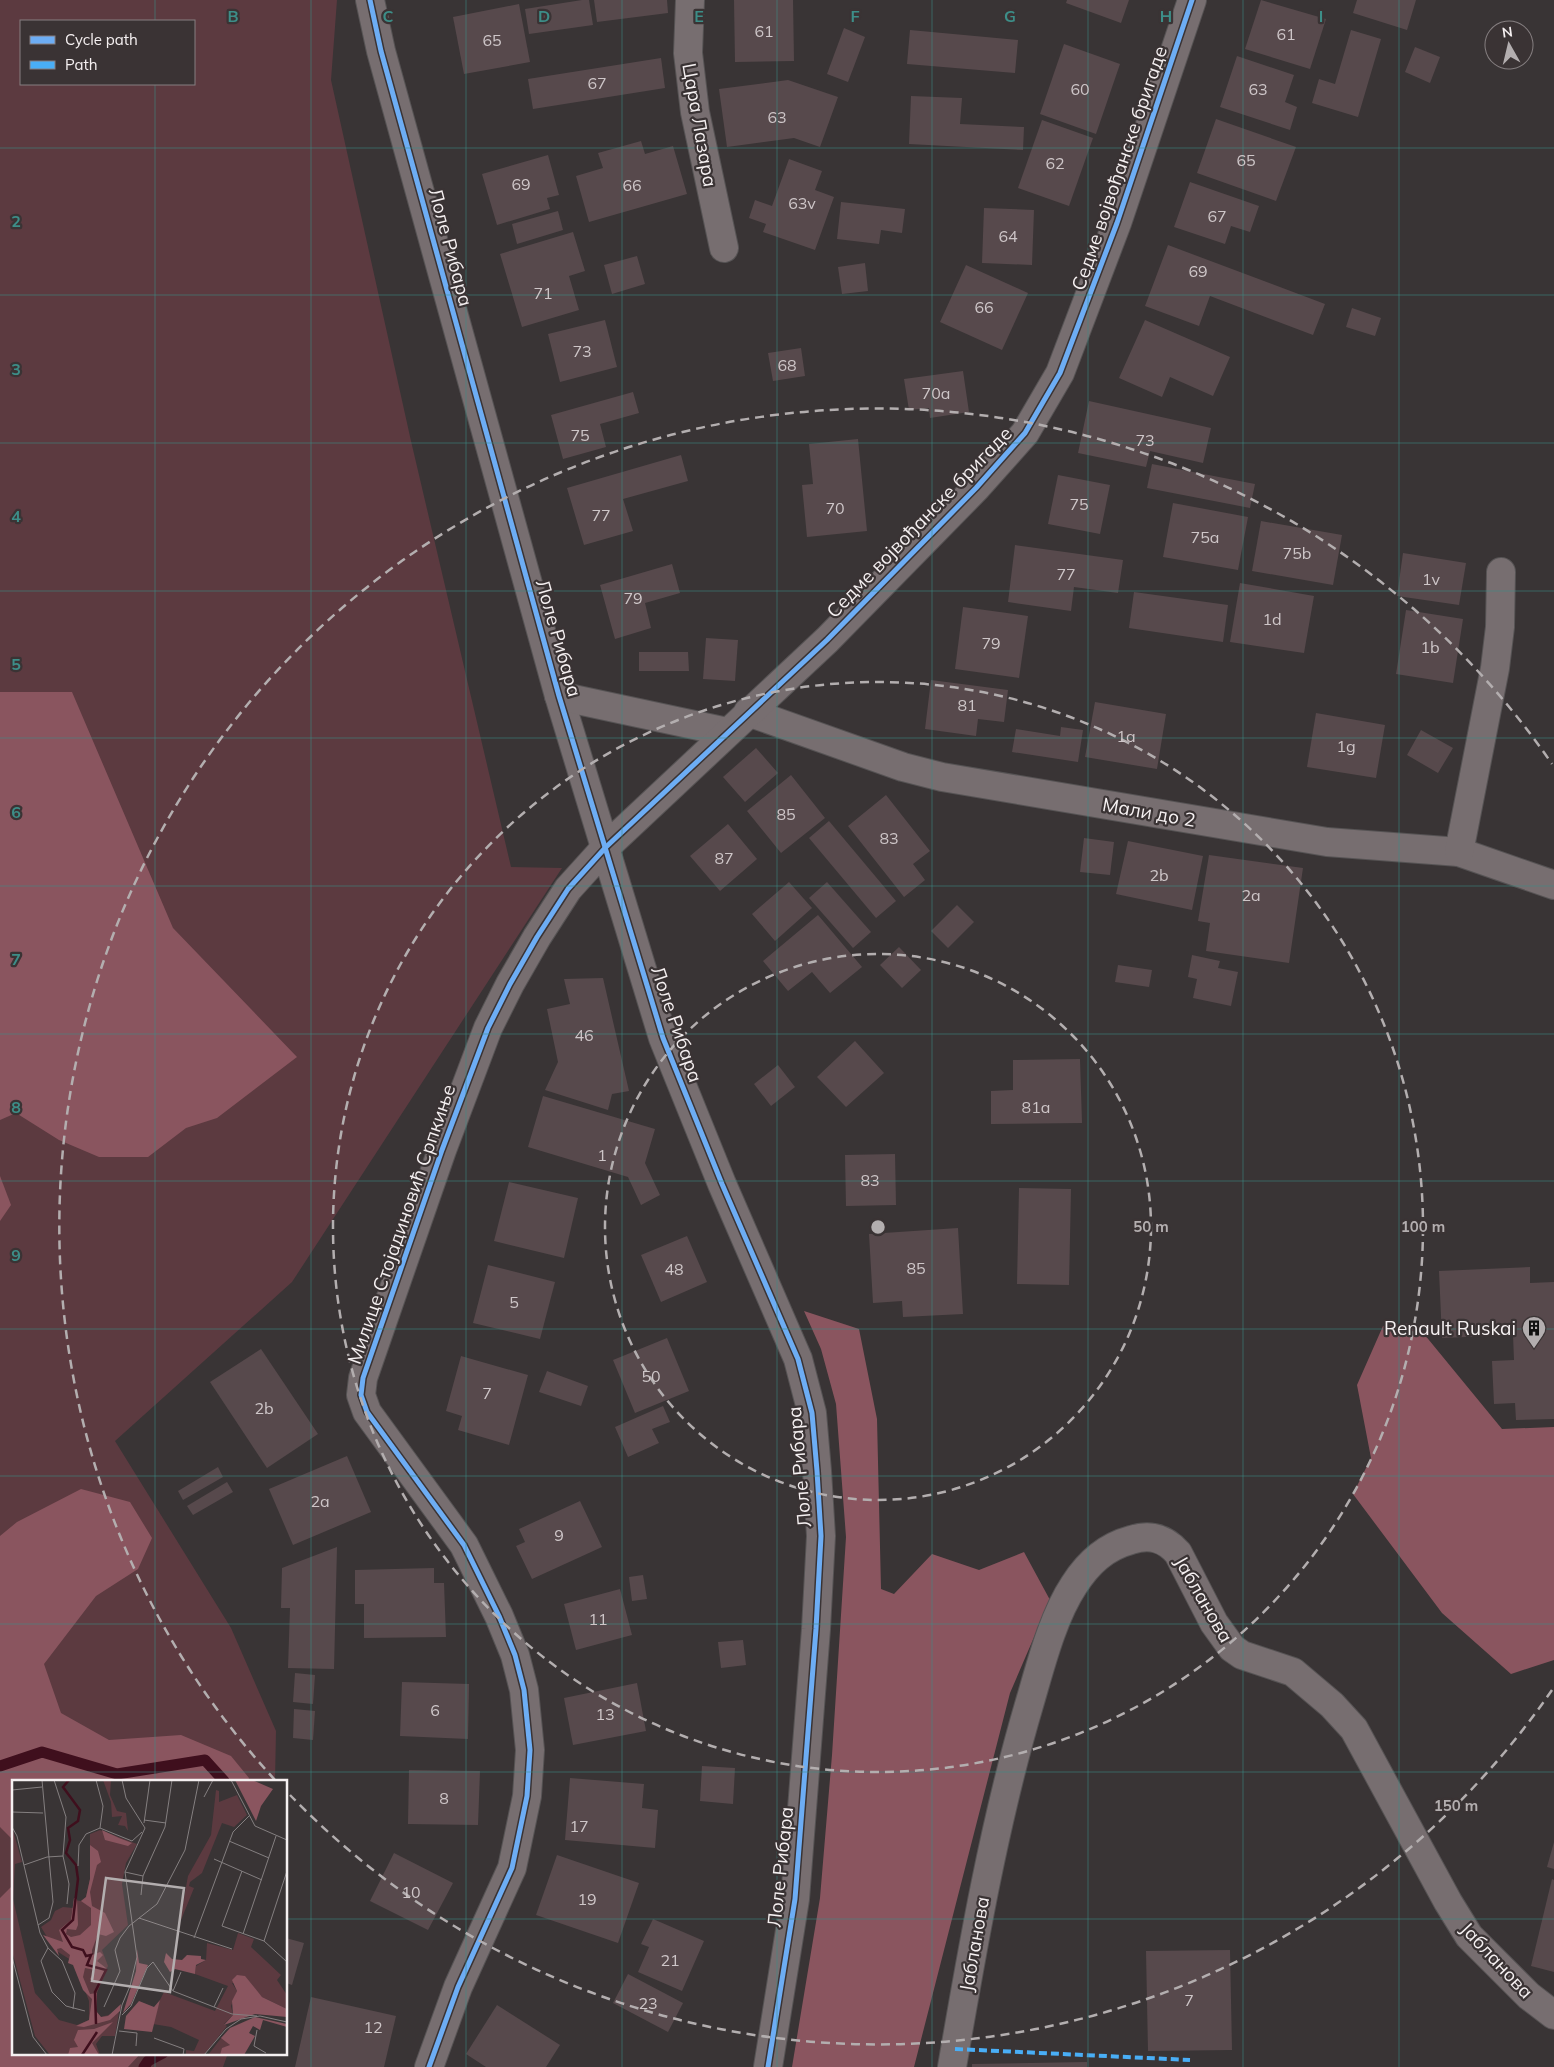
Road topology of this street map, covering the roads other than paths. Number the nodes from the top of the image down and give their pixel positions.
1 (370, 0) edge
2 (690, 0) edge
3 (1192, 0) edge
4 (724, 248) dead end
5 (1501, 572) dead end
6 (559, 696) junction
7 (748, 712) junction
8 (727, 732) junction
9 (606, 848) junction
10 (1459, 852) junction
11 (1554, 885) edge
12 (1554, 2015) edge
13 (429, 2067) edge
14 (768, 2067) edge
15 (952, 2067) edge

1 - 6 street, Лоле Рибара
2 - 4 street, Цара Лазара
3 - 7 street, Седме војвођанске бригаде
5 - 10 street
6 - 8 street
6 - 9 street, Лоле Рибара
7 - 8 street, Седме војвођанске бригаде
7 - 10 street, Мали до 2
8 - 9 street, Седме војвођанске бригаде
9 - 13 street, Милице Стојадиновић Српкиње
9 - 14 street, Лоле Рибара
10 - 11 street, Мали до 2
12 - 15 street, Јабланова

